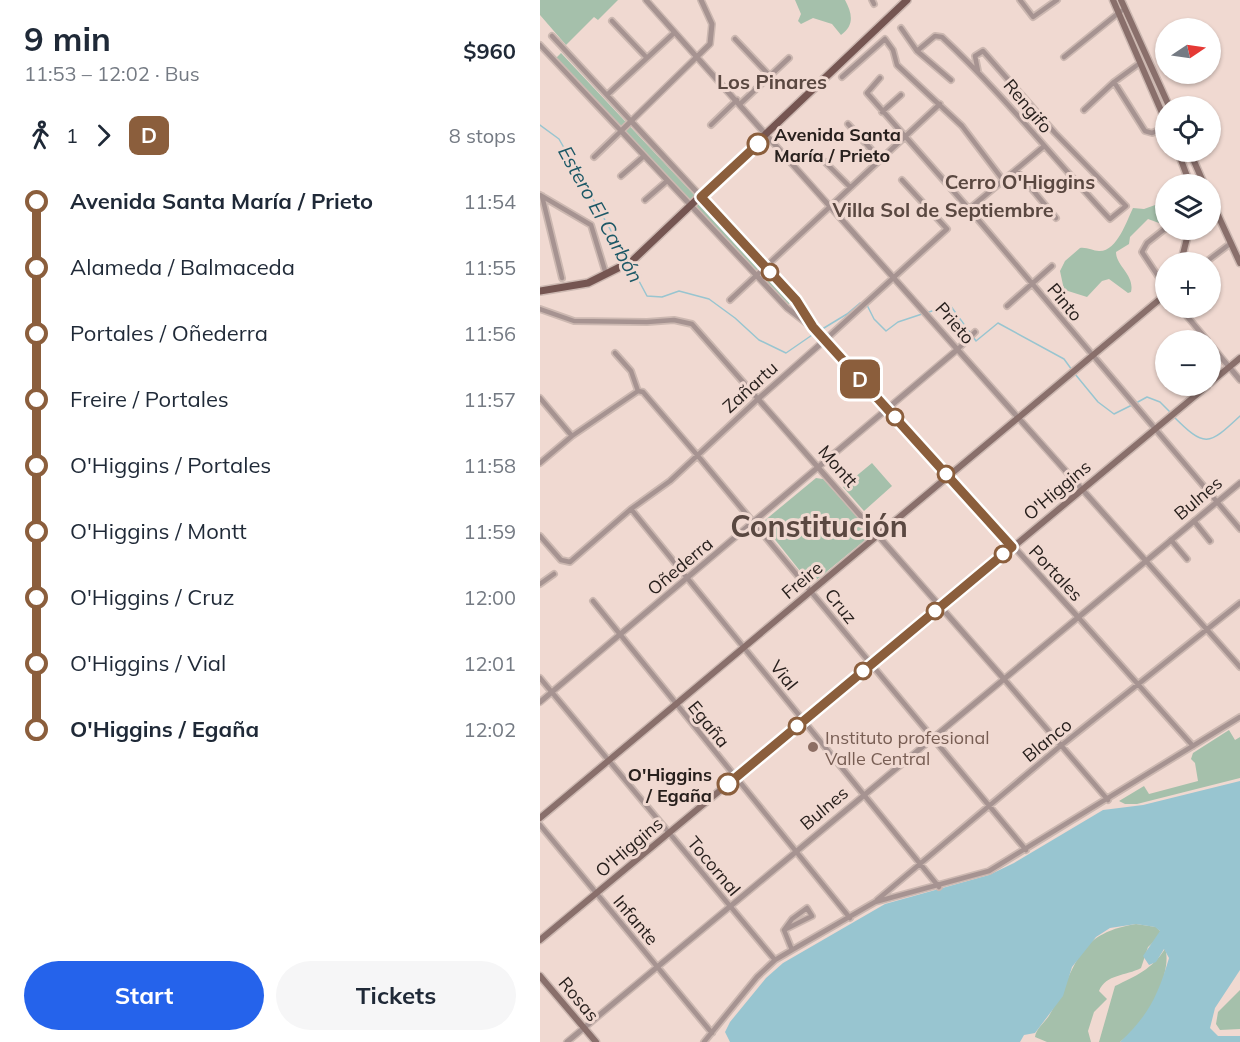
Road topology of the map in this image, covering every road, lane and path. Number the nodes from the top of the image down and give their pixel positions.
1 (646, 0) edge
2 (701, 0) edge
3 (908, 0) edge
4 (1020, 0) edge
5 (1057, 0) edge
6 (1113, 0) edge
7 (1121, 0) edge
8 (1121, 11) junction
9 (612, 21) dead end
10 (901, 28) dead end
11 (674, 33) junction
12 (552, 36) dead end
13 (735, 39) dead end
14 (540, 45) edge
15 (561, 46) junction
16 (917, 51) junction
17 (551, 56) junction
18 (697, 57) junction
19 (1064, 57) dead end
20 (647, 58) junction
21 (789, 58) dead end
22 (1140, 63) junction
23 (978, 71) junction
24 (1154, 73) junction
25 (770, 76) junction
26 (842, 76) dead end
27 (880, 78) dead end
28 (1146, 78) junction
29 (951, 80) dead end
30 (1114, 82) junction
31 (607, 95) junction
32 (901, 95) dead end
33 (1164, 96) edge
34 (1155, 99) edge
35 (738, 102) junction
36 (940, 104) junction
37 (1084, 110) dead end
38 (882, 112) junction
39 (631, 121) junction
40 (848, 124) dead end
41 (711, 125) dead end
42 (621, 131) junction
43 (1155, 131) edge
44 (768, 134) junction
45 (903, 137) junction
46 (1043, 147) junction
47 (644, 156) junction
48 (594, 157) dead end
49 (880, 159) junction
50 (825, 162) dead end
51 (1195, 162) edge
52 (1197, 167) junction
53 (1016, 170) junction
54 (1194, 174) edge
55 (1200, 174) edge
56 (621, 176) dead end
57 (685, 180) junction
58 (902, 180) dead end
59 (1003, 180) junction
60 (668, 181) junction
61 (850, 187) junction
62 (676, 190) junction
63 (541, 195) edge
64 (701, 197) junction
65 (645, 200) dead end
66 (831, 205) junction
67 (691, 206) junction
68 (969, 209) junction
69 (720, 218) junction
70 (1056, 218) dead end
71 (1221, 221) edge
72 (710, 226) junction
73 (1155, 237) edge
74 (1231, 243) junction
75 (1219, 252) edge
76 (1240, 263) edge
77 (765, 266) junction
78 (1052, 266) dead end
79 (1155, 272) edge
80 (607, 275) junction
81 (756, 275) junction
82 (894, 277) junction
83 (562, 278) dead end
84 (1032, 284) junction
85 (540, 291) edge
86 (730, 300) dead end
87 (1155, 303) edge
88 (1007, 306) dead end
89 (800, 308) junction
90 (540, 309) edge
91 (793, 313) junction
92 (1188, 318) edge
93 (813, 327) junction
94 (1199, 330) edge
95 (975, 332) dead end
96 (823, 339) junction
97 (958, 349) junction
98 (615, 353) dead end
99 (1092, 356) junction
100 (1221, 358) edge
101 (1240, 358) edge
102 (1229, 368) junction
103 (1221, 374) edge
104 (1240, 380) edge
105 (638, 391) junction
106 (1194, 396) edge
107 (540, 398) edge
108 (758, 399) junction
109 (888, 410) junction
110 (1020, 419) junction
111 (1154, 429) junction
112 (572, 436) junction
113 (698, 456) junction
114 (540, 463) edge
115 (820, 468) junction
116 (949, 477) junction
117 (1240, 483) edge
118 (1082, 489) junction
119 (1217, 502) junction
120 (632, 509) junction
121 (1194, 521) junction
122 (754, 524) junction
123 (1240, 529) edge
124 (540, 536) edge
125 (879, 536) junction
126 (1171, 540) junction
127 (1210, 541) dead end
128 (1012, 547) junction
129 (1187, 559) dead end
130 (1146, 561) junction
131 (554, 574) dead end
132 (688, 579) junction
133 (540, 584) edge
134 (812, 592) junction
135 (593, 601) dead end
136 (1240, 603) edge
137 (940, 606) junction
138 (1077, 617) junction
139 (1206, 629) junction
140 (620, 636) junction
141 (745, 648) junction
142 (871, 664) junction
143 (1240, 667) edge
144 (540, 678) edge
145 (1004, 679) junction
146 (1137, 684) junction
147 (552, 692) junction
148 (540, 702) edge
149 (676, 705) junction
150 (1240, 717) edge
151 (804, 720) junction
152 (932, 738) junction
153 (1061, 745) junction
154 (1193, 746) junction
155 (609, 761) junction
156 (735, 778) junction
157 (864, 795) junction
158 (1108, 800) junction
159 (988, 805) junction
160 (540, 818) edge
161 (540, 825) edge
162 (669, 833) junction
163 (1026, 850) junction
164 (795, 851) junction
165 (920, 864) junction
166 (939, 886) junction
167 (596, 893) junction
168 (875, 902) junction
169 (729, 906) junction
170 (850, 918) junction
171 (784, 930) junction
172 (540, 940) edge
173 (792, 950) junction
174 (775, 960) junction
175 (657, 967) junction
176 (540, 976) edge
177 (584, 1028) junction
178 (712, 1033) junction
179 (567, 1042) edge
180 (596, 1042) edge
181 (704, 1042) edge

1 - 11 street, Prieto
2 - 18 street
3 - 44 main road
4 - 5 street
6 - 8 main road
7 - 8 main road
8 - 19 street
8 - 22 main road
8 - 24 main road
9 - 20 street
10 - 16 street
11 - 18 street, Prieto
11 - 20 street
12 - 15 street
13 - 25 street
14 - 17 street
15 - 17 street
15 - 31 street
16 - 23 street, Rengifo
16 - 29 street
17 - 42 street
18 - 35 street, Prieto
18 - 39 street
20 - 31 street
21 - 25 street
22 - 28 main road
22 - 30 street
23 - 46 street, Rengifo
23 - 46 street, Rengifo
24 - 28 main road
24 - 33 main road
25 - 35 street
26 - 36 street
27 - 38 street, Pinto
28 - 34 main road
30 - 37 street
30 - 43 street
31 - 39 street
32 - 38 street
35 - 41 street
35 - 44 street, Prieto
36 - 45 street
36 - 59 street
38 - 45 street, Pinto
39 - 42 street
39 - 57 street
40 - 49 street
42 - 47 street
42 - 48 street
44 - 64 main road
44 - 66 street, Prieto
45 - 49 street
45 - 68 street, Pinto
46 - 53 street
47 - 56 street
47 - 60 street
49 - 61 street
50 - 61 street
51 - 52 main road
52 - 54 main road
52 - 55 main road
53 - 59 street
53 - 70 street
57 - 62 street
57 - 64 street
58 - 82 street, Zañartu
59 - 68 street
60 - 62 street
60 - 65 street
61 - 66 street
62 - 67 street
63 - 80 street
63 - 83 street
64 - 67 main road
64 - 69 street
66 - 77 street
66 - 82 street, Prieto
67 - 72 street
67 - 80 main road
68 - 84 street, Pinto
69 - 72 street
69 - 77 street
71 - 74 main road
72 - 81 street
73 - 79 street
74 - 75 street
74 - 76 main road
77 - 81 street
77 - 89 street
78 - 84 street
80 - 85 main road
81 - 86 street
81 - 91 street
82 - 96 street, Zañartu
82 - 97 street, Prieto
84 - 88 street
84 - 99 street, Pinto
87 - 99 main road, Freire
89 - 91 street
89 - 93 street
90 - 108 street, Montt
91 - 93 street
92 - 94 street
93 - 96 street, Portales
95 - 97 street, Oñederra
96 - 108 street, Zañartu
96 - 109 street, Portales
97 - 109 street, Oñederra
97 - 110 street, Prieto
98 - 105 street, Cruz
99 - 110 main road, Freire
99 - 111 street, Pinto
100 - 102 street
101 - 102 main road, O'Higgins
102 - 103 main road, O'Higgins
102 - 104 street
105 - 112 street
105 - 113 street, Cruz
106 - 111 main road, O'Higgins
107 - 112 street
108 - 113 street, Zañartu
108 - 115 street, Montt
109 - 115 street, Oñederra
109 - 116 street, Portales
110 - 116 main road, Freire
110 - 118 street, Prieto
111 - 118 main road, O'Higgins
111 - 119 street, Pinto
112 - 114 street
113 - 120 street, Zañartu
113 - 122 street, Cruz
115 - 122 street, Oñederra
115 - 125 street, Montt
116 - 125 main road, Freire
116 - 128 street, Portales
117 - 119 street, Bulnes
118 - 128 main road, O'Higgins
118 - 130 street, Prieto
119 - 121 street, Bulnes
119 - 123 street, Pinto
120 - 124 street, Zañartu
120 - 132 street, Vial
121 - 126 street, Bulnes
121 - 127 street
122 - 132 street, Oñederra
122 - 134 street, Cruz
125 - 134 main road, Freire
125 - 137 street, Montt
126 - 129 street
126 - 130 street, Bulnes
128 - 137 main road, O'Higgins
128 - 138 street, Portales
130 - 138 street, Bulnes
130 - 139 street, Prieto
131 - 133 street
132 - 140 street, Oñederra
132 - 141 street, Vial
134 - 141 main road, Freire
134 - 142 street, Cruz
135 - 140 street, Egaña
136 - 139 street, Blanco
137 - 142 main road, O'Higgins
137 - 145 street, Montt
138 - 145 street, Bulnes
138 - 146 street, Portales
139 - 143 street, Prieto
139 - 146 street, Blanco
140 - 147 street, Oñederra
140 - 149 street, Egaña
141 - 149 main road, Freire
141 - 151 street, Vial
142 - 151 main road, O'Higgins
142 - 152 street, Cruz
144 - 147 street, Tocornal
145 - 152 street, Bulnes
145 - 153 street, Montt
146 - 153 street, Blanco
146 - 154 street, Portales
147 - 148 street, Oñederra
147 - 155 street, Tocornal
149 - 155 main road, Freire
149 - 156 street, Egaña
150 - 154 street
151 - 156 main road, O'Higgins
151 - 157 street, Vial
152 - 157 street, Bulnes
152 - 159 street, Cruz
153 - 158 street, Montt
153 - 159 street, Blanco
154 - 158 street
155 - 160 main road, Freire
155 - 162 street, Tocornal
156 - 162 main road, O'Higgins
156 - 164 street, Egaña
157 - 164 street, Bulnes
157 - 165 street, Vial
158 - 163 street
159 - 163 street, Cruz
159 - 165 street, Blanco
161 - 167 street, Infante
162 - 167 main road, O'Higgins
162 - 169 street, Tocornal
163 - 166 street
164 - 169 street, Bulnes
164 - 170 street, Egaña
165 - 166 street, Vial
165 - 168 street, Blanco
166 - 168 street
167 - 172 main road, O'Higgins
167 - 175 street, Infante
168 - 170 street
169 - 174 street, Tocornal
169 - 175 street, Bulnes
170 - 173 street
171 - 171 street
171 - 173 street
173 - 174 street
174 - 178 street
175 - 177 street, Bulnes
175 - 178 street, Infante
176 - 177 main road, Rosas
177 - 179 street, Bulnes
177 - 180 main road, Rosas
178 - 181 street

